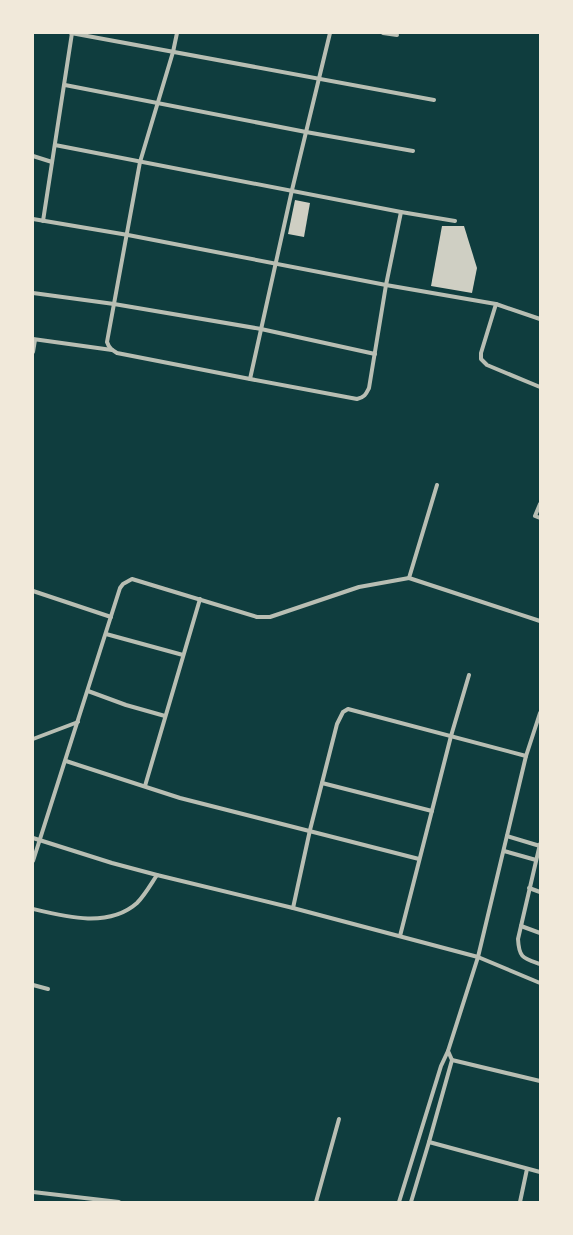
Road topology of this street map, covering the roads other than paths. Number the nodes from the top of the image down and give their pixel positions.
1 (71, 33) edge
2 (177, 33) edge
3 (330, 33) edge
4 (383, 33) edge
5 (397, 35) dead end
6 (173, 52) junction
7 (320, 79) junction
8 (64, 85) junction
9 (434, 100) dead end
10 (158, 103) junction
11 (306, 132) junction
12 (55, 145) junction
13 (413, 151) dead end
14 (33, 156) edge
15 (52, 162) junction
16 (140, 162) junction
17 (292, 190) junction
18 (401, 212) junction
19 (33, 219) edge
20 (44, 221) junction
21 (455, 221) dead end
22 (128, 235) junction
23 (275, 264) junction
24 (386, 285) junction
25 (33, 293) edge
26 (114, 304) junction
27 (496, 304) junction
28 (540, 319) edge
29 (261, 329) junction
30 (34, 340) edge
31 (112, 350) junction
32 (33, 352) edge
33 (375, 354) junction
34 (250, 379) junction
35 (540, 386) edge
36 (437, 486) dead end
37 (540, 504) edge
38 (540, 518) edge
39 (409, 578) junction
40 (33, 591) edge
41 (200, 599) junction
42 (111, 617) junction
43 (540, 621) edge
44 (106, 634) junction
45 (183, 656) junction
46 (469, 675) dead end
47 (88, 691) junction
48 (540, 713) edge
49 (165, 716) junction
50 (78, 722) junction
51 (451, 736) junction
52 (33, 739) edge
53 (526, 756) junction
54 (66, 761) junction
55 (322, 783) junction
56 (144, 786) junction
57 (432, 811) junction
58 (310, 830) junction
59 (507, 836) junction
60 (33, 838) edge
61 (40, 840) junction
62 (540, 845) edge
63 (504, 851) junction
64 (419, 859) junction
65 (536, 860) junction
66 (33, 861) edge
67 (157, 875) junction
68 (529, 888) junction
69 (540, 892) edge
70 (293, 908) junction
71 (33, 909) edge
72 (521, 926) junction
73 (540, 933) edge
74 (400, 936) junction
75 (478, 957) junction
76 (540, 964) edge
77 (540, 983) edge
78 (33, 985) edge
79 (48, 989) dead end
80 (448, 1051) junction
81 (452, 1060) junction
82 (540, 1081) edge
83 (339, 1119) dead end
84 (429, 1142) junction
85 (527, 1168) junction
86 (540, 1172) edge
87 (33, 1192) edge
88 (89, 1200) edge
89 (119, 1202) edge
90 (316, 1202) edge
91 (400, 1202) edge
92 (411, 1202) edge
93 (520, 1202) edge

1 - 6 street
1 - 8 street
2 - 6 street
3 - 7 street
4 - 5 street
6 - 7 street
6 - 10 street
7 - 9 street
7 - 11 street
8 - 10 street
8 - 12 street
10 - 11 street
10 - 16 street
11 - 13 street
11 - 17 street
12 - 15 street
12 - 16 street
14 - 15 street
15 - 20 street
16 - 17 street
16 - 22 street
17 - 18 street
17 - 23 street
18 - 21 street
18 - 24 street
19 - 20 street
20 - 22 street
22 - 23 street
22 - 26 street
23 - 24 street
23 - 29 street
24 - 27 street
24 - 33 street
25 - 26 street
26 - 29 street
26 - 31 street
27 - 28 street
27 - 35 street
29 - 33 street
29 - 34 street
30 - 31 street
30 - 32 street
31 - 34 street
33 - 34 street
36 - 39 street
37 - 38 street
39 - 41 street
39 - 43 street
40 - 42 street
41 - 42 street
41 - 45 street
42 - 44 street
44 - 45 street
44 - 47 street
45 - 49 street
46 - 51 street
47 - 49 street
47 - 50 street
48 - 53 street
49 - 56 street
50 - 52 street
50 - 54 street
51 - 53 street
51 - 55 street
51 - 57 street
53 - 59 street
54 - 56 street
54 - 61 street
55 - 57 street
55 - 58 street
56 - 58 street
57 - 64 street
58 - 64 street
58 - 70 street
59 - 62 street
59 - 63 street
60 - 61 street
61 - 66 street
61 - 67 street
62 - 65 street
63 - 65 street
63 - 75 street
64 - 74 street
65 - 68 street
67 - 70 street
67 - 71 street
68 - 69 street
68 - 72 street
70 - 74 street
72 - 73 street
72 - 76 street
74 - 75 street
75 - 77 street
75 - 80 street
78 - 79 street
80 - 81 street
80 - 91 street
81 - 82 street
81 - 84 street
83 - 90 street
84 - 85 street
84 - 92 street
85 - 86 street
85 - 93 street
87 - 88 street
88 - 89 street

